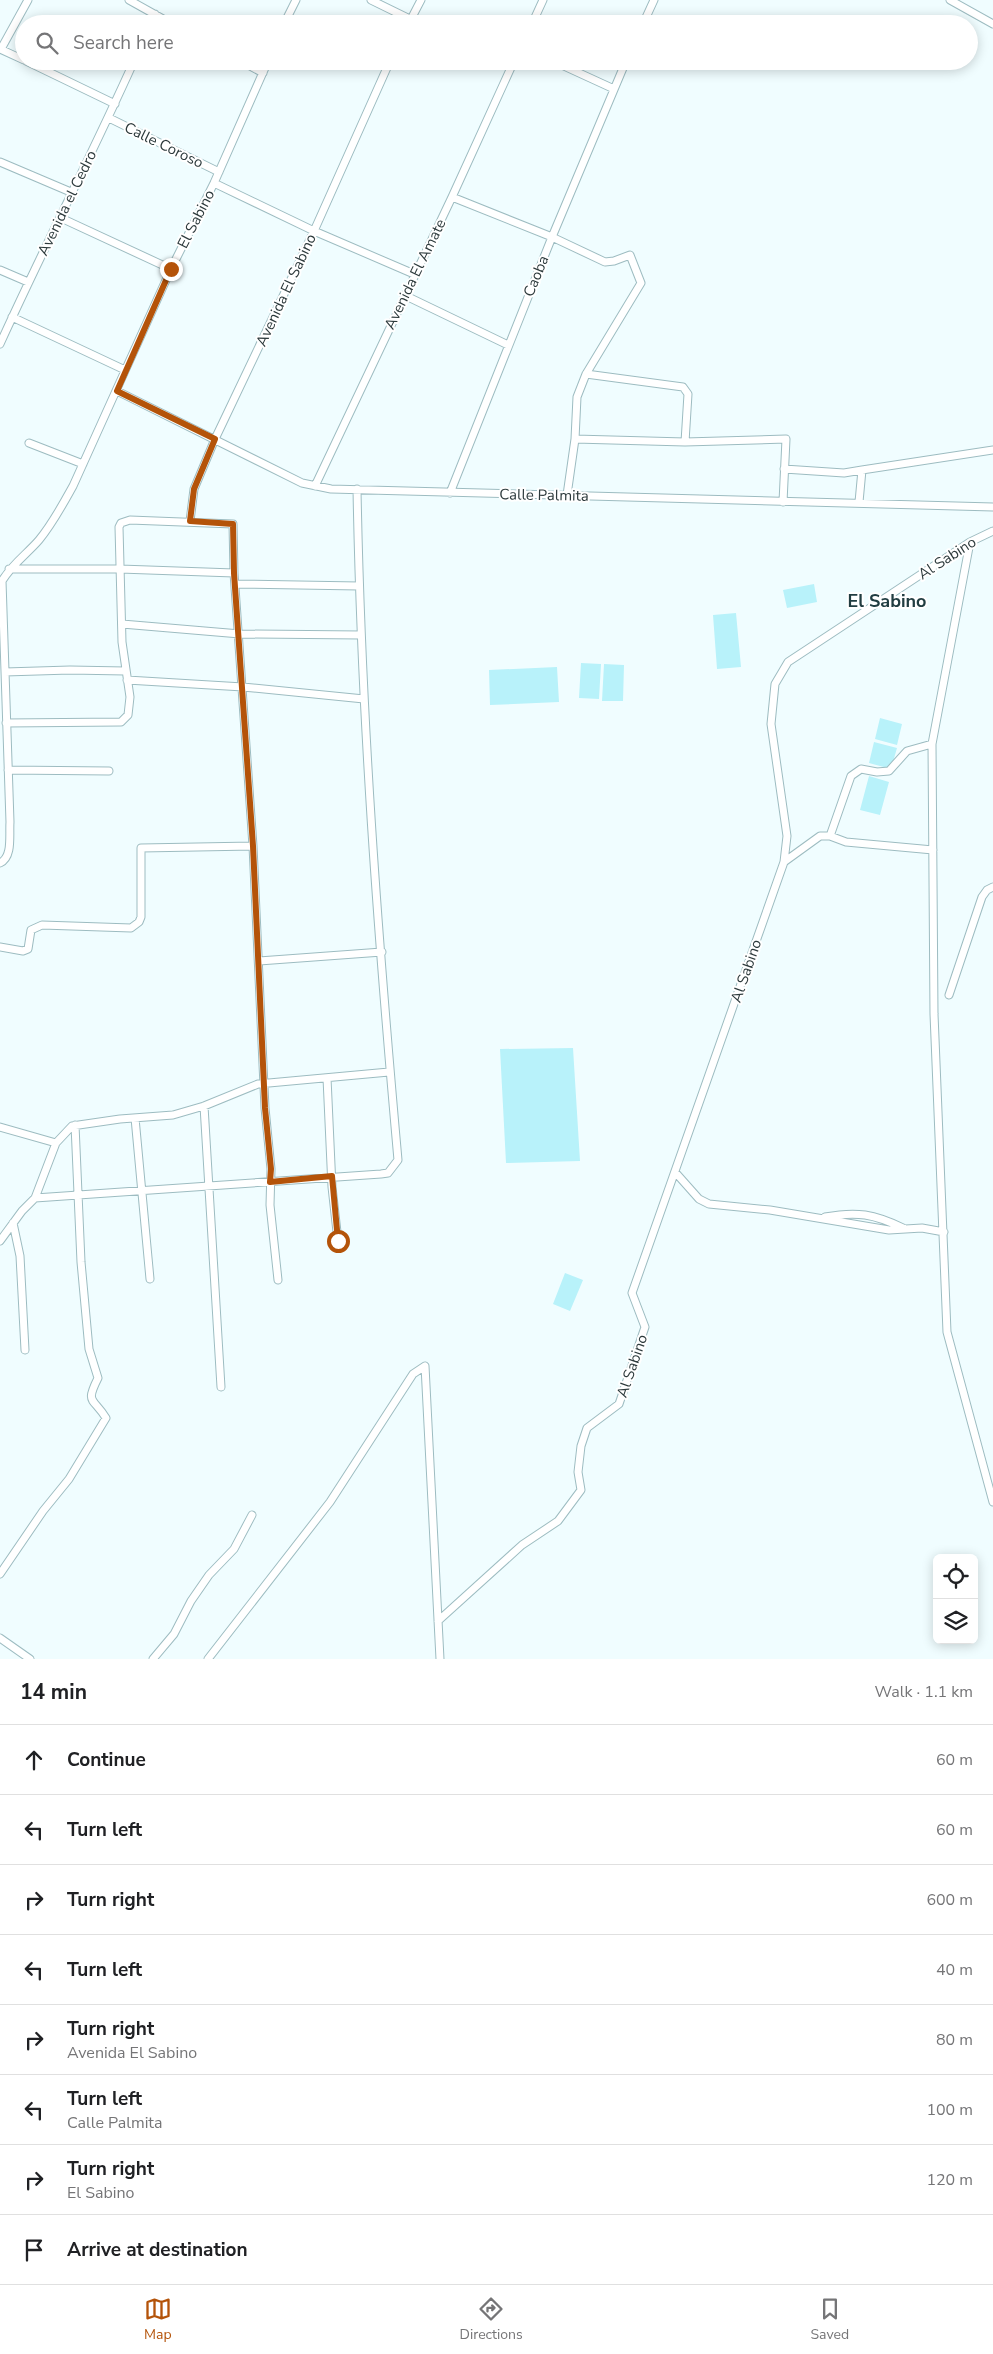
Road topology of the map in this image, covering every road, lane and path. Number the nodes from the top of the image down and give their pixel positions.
1 (28, 0) edge
2 (129, 0) edge
3 (296, 0) edge
4 (370, 0) edge
5 (421, 0) edge
6 (543, 0) edge
7 (654, 0) edge
8 (950, 0) edge
9 (155, 14) edge
10 (20, 15) edge
11 (288, 15) edge
12 (397, 15) edge
13 (414, 15) edge
14 (536, 15) edge
15 (647, 15) edge
16 (977, 15) edge
17 (978, 16) edge
18 (15, 24) edge
19 (993, 24) edge
20 (1, 49) edge
21 (15, 56) edge
22 (44, 70) edge
23 (130, 70) edge
24 (258, 70) edge
25 (264, 70) edge
26 (386, 70) edge
27 (508, 70) edge
28 (573, 70) edge
29 (622, 70) edge
30 (263, 73) junction
31 (614, 89) junction
32 (115, 104) junction
33 (109, 118) junction
34 (0, 162) edge
35 (219, 172) junction
36 (214, 183) junction
37 (73, 193) junction
38 (452, 197) junction
39 (61, 218) junction
40 (314, 231) junction
41 (552, 237) junction
42 (171, 269) junction
43 (0, 270) edge
44 (414, 274) junction
45 (28, 282) junction
46 (404, 295) junction
47 (12, 317) junction
48 (0, 344) edge
49 (508, 345) junction
50 (125, 370) junction
51 (586, 374) junction
52 (117, 391) junction
53 (215, 439) junction
54 (574, 439) junction
55 (684, 442) junction
56 (29, 443) dead end
57 (993, 450) edge
58 (83, 464) junction
59 (784, 469) junction
60 (862, 470) junction
61 (315, 486) junction
62 (357, 489) junction
63 (450, 493) junction
64 (567, 495) junction
65 (783, 502) junction
66 (859, 502) junction
67 (993, 506) edge
68 (190, 521) junction
69 (993, 531) edge
70 (970, 542) junction
71 (9, 568) junction
72 (120, 569) junction
73 (234, 573) junction
74 (235, 584) junction
75 (359, 586) junction
76 (122, 624) junction
77 (240, 634) junction
78 (361, 635) junction
79 (2, 649) edge
80 (125, 671) junction
81 (5, 672) junction
82 (127, 680) junction
83 (243, 687) junction
84 (364, 699) junction
85 (3, 708) edge
86 (6, 723) junction
87 (932, 744) junction
88 (8, 770) junction
89 (109, 771) dead end
90 (0, 822) edge
91 (10, 822) junction
92 (830, 836) junction
93 (253, 846) junction
94 (933, 850) junction
95 (784, 862) junction
96 (0, 863) edge
97 (993, 887) edge
98 (0, 947) edge
99 (382, 952) junction
100 (259, 961) junction
101 (949, 995) dead end
102 (389, 1072) junction
103 (327, 1078) junction
104 (264, 1084) junction
105 (204, 1106) junction
106 (136, 1118) junction
107 (75, 1125) junction
108 (0, 1127) edge
109 (56, 1143) junction
110 (675, 1172) junction
111 (332, 1176) junction
112 (270, 1182) junction
113 (209, 1185) junction
114 (142, 1190) junction
115 (79, 1194) junction
116 (35, 1198) junction
117 (821, 1217) junction
118 (12, 1223) junction
119 (904, 1228) junction
120 (944, 1232) junction
121 (0, 1241) edge
122 (338, 1241) dead end
123 (150, 1279) dead end
124 (278, 1280) dead end
125 (25, 1350) dead end
126 (221, 1387) dead end
127 (993, 1502) edge
128 (252, 1515) dead end
129 (0, 1574) edge
130 (438, 1621) junction
131 (0, 1638) edge
132 (30, 1659) edge
133 (153, 1659) edge
134 (208, 1659) edge
135 (440, 1659) edge

1 - 10 street
2 - 9 street
3 - 11 street
4 - 12 street
5 - 13 street
6 - 14 street
7 - 15 street
8 - 16 street
17 - 19 street
18 - 20 street
20 - 21 street, Calle Coroso
22 - 32 street, Calle Coroso
23 - 32 street, Avenida el Cedro
24 - 30 street
25 - 30 street, El Sabino
26 - 40 street, Avenida El Sabino
27 - 38 street, Avenida El Amate
28 - 31 street
29 - 31 street, Caoba
30 - 35 street, El Sabino
31 - 41 street, Caoba
32 - 33 street, Avenida el Cedro
33 - 35 street, Calle Coroso
33 - 37 street, Avenida el Cedro
34 - 37 street
35 - 36 street, El Sabino
36 - 40 street, Calle Coroso
36 - 42 street, El Sabino
37 - 39 street, Avenida el Cedro
38 - 41 street
38 - 44 street, Avenida El Amate
39 - 42 street
39 - 45 street, Avenida el Cedro
40 - 44 street, Calle Coroso
40 - 53 street, Avenida El Sabino
41 - 49 street, Caoba
41 - 51 street
42 - 50 street, El Sabino
43 - 45 street
44 - 46 street, Avenida El Amate
45 - 47 street, Avenida el Cedro
46 - 49 street
46 - 61 street, Avenida El Amate
47 - 48 street, Avenida el Cedro
47 - 50 street
49 - 63 street, Caoba
50 - 52 street, El Sabino
51 - 54 street
51 - 55 street
52 - 53 street, Calle Palmita
52 - 58 street, El Sabino
53 - 61 street, Calle Palmita
53 - 68 street, Avenida El Sabino
54 - 55 street
54 - 64 street
55 - 59 street
56 - 58 street
57 - 60 street
58 - 71 street, El Sabino
59 - 60 street
59 - 65 street
60 - 66 street
61 - 62 street, Calle Palmita
62 - 63 street, Calle Palmita
62 - 75 street
63 - 64 street, Calle Palmita
64 - 65 street, Calle Palmita
65 - 66 street, Calle Palmita
66 - 67 street, Calle Palmita
68 - 72 street
68 - 73 street
69 - 70 street, Al Sabino
70 - 87 street
70 - 95 street, Al Sabino
71 - 72 street
71 - 79 street
72 - 73 street
72 - 76 street
73 - 74 street
74 - 75 street
74 - 77 street
75 - 78 street
76 - 77 street
76 - 80 street
77 - 78 street
77 - 83 street
78 - 84 street
79 - 81 street
80 - 81 street
80 - 82 street
81 - 85 street
82 - 83 street
82 - 86 street
83 - 84 street
83 - 93 street
84 - 99 street
85 - 86 street
86 - 88 street
87 - 92 street
87 - 94 street
88 - 89 street
88 - 91 street
90 - 91 street
91 - 96 street
92 - 94 street
92 - 95 street
93 - 98 street
93 - 100 street
94 - 120 street
95 - 110 street, Al Sabino
97 - 101 street
99 - 100 street
99 - 102 street
100 - 104 street
102 - 103 street
102 - 111 street
103 - 104 street
103 - 111 street
104 - 105 street
104 - 112 street
105 - 106 street
105 - 113 street
106 - 107 street
106 - 114 street
107 - 109 street
107 - 115 street
108 - 109 street
109 - 116 street
110 - 117 street
110 - 130 street, Al Sabino
111 - 112 street
111 - 122 street
112 - 113 street
112 - 124 street
113 - 114 street
113 - 126 street
114 - 115 street
114 - 123 street
115 - 116 street
115 - 129 street
116 - 118 street
117 - 119 street
117 - 119 street
118 - 121 street
118 - 125 street
119 - 120 street
120 - 127 street
128 - 133 street
130 - 134 street
130 - 135 street
131 - 132 street

